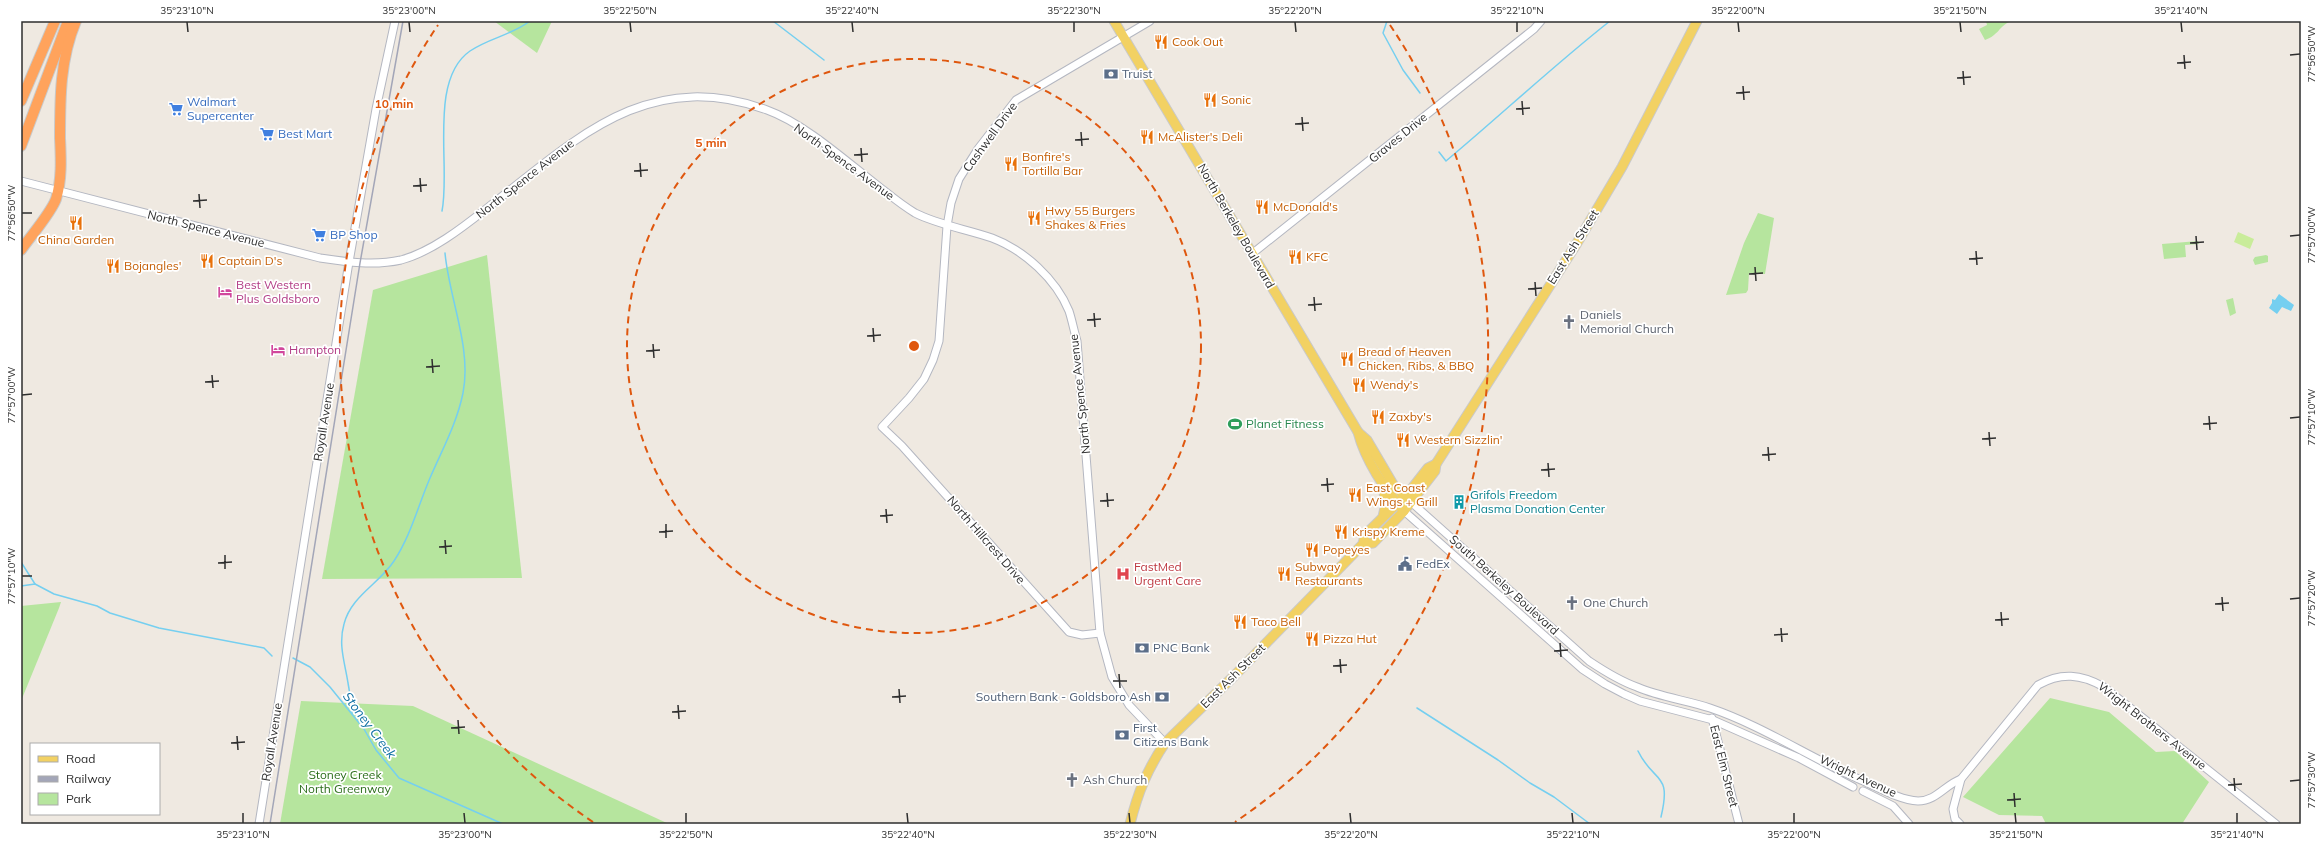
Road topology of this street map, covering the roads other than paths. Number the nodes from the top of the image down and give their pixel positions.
1 (55, 21) edge
2 (68, 21) edge
3 (76, 21) edge
4 (395, 21) edge
5 (1114, 21) edge
6 (1150, 21) edge
7 (1541, 21) edge
8 (1697, 21) edge
9 (1124, 36) junction
10 (21, 101) edge
11 (21, 146) edge
12 (21, 181) edge
13 (58, 191) junction
14 (947, 226) junction
15 (21, 250) edge
16 (1253, 254) junction
17 (349, 262) junction
18 (882, 427) joint
19 (1358, 432) junction
20 (1382, 481) junction
21 (1408, 499) junction
22 (1398, 504) junction
23 (1404, 511) junction
24 (1381, 520) junction
25 (1363, 544) junction
26 (1100, 633) junction
27 (1710, 708) junction
28 (1713, 720) junction
29 (1165, 743) junction
30 (1960, 779) junction
31 (1853, 787) dead end
32 (1862, 791) dead end
33 (259, 824) edge
34 (1130, 824) edge
35 (1739, 824) edge
36 (1909, 824) edge
37 (1960, 824) edge
38 (2276, 824) edge

1 - 10 highway
2 - 11 highway
3 - 13 highway
4 - 17 street, Royall Avenue
5 - 9 main road, North Berkeley Boulevard
6 - 9 street, Cashwell Drive
7 - 16 street, Graves Drive
8 - 21 main road, East Ash Street
9 - 14 street, Cashwell Drive
9 - 16 main road, North Berkeley Boulevard
12 - 13 street, North Spence Avenue
13 - 15 highway
13 - 17 street, North Spence Avenue
14 - 17 street, North Spence Avenue
14 - 18 street, Cashwell Drive
14 - 26 street, North Spence Avenue
16 - 19 main road, North Berkeley Boulevard
17 - 33 street, Royall Avenue
18 - 26 street, North Hillcrest Drive
19 - 20 main road, North Berkeley Boulevard
19 - 21 main road, North Berkeley Boulevard
20 - 22 main road, North Berkeley Boulevard
20 - 24 main road
21 - 22 main road, East Ash Street
21 - 23 main road, East Ash Street
21 - 27 street, South Berkeley Boulevard
22 - 23 main road, North Berkeley Boulevard
22 - 24 main road, East Ash Street
23 - 25 main road, East Ash Street
23 - 28 street, South Berkeley Boulevard
24 - 25 main road, East Ash Street
25 - 29 main road, East Ash Street
26 - 29 street, North Spence Avenue
27 - 28 street, East Elm Street
27 - 30 street, Wright Avenue
28 - 31 street, Wright Avenue
28 - 35 street, East Elm Street
29 - 34 main road, East Ash Street
30 - 37 street
30 - 38 street, Wright Brothers Avenue
32 - 36 street, Wright Avenue

